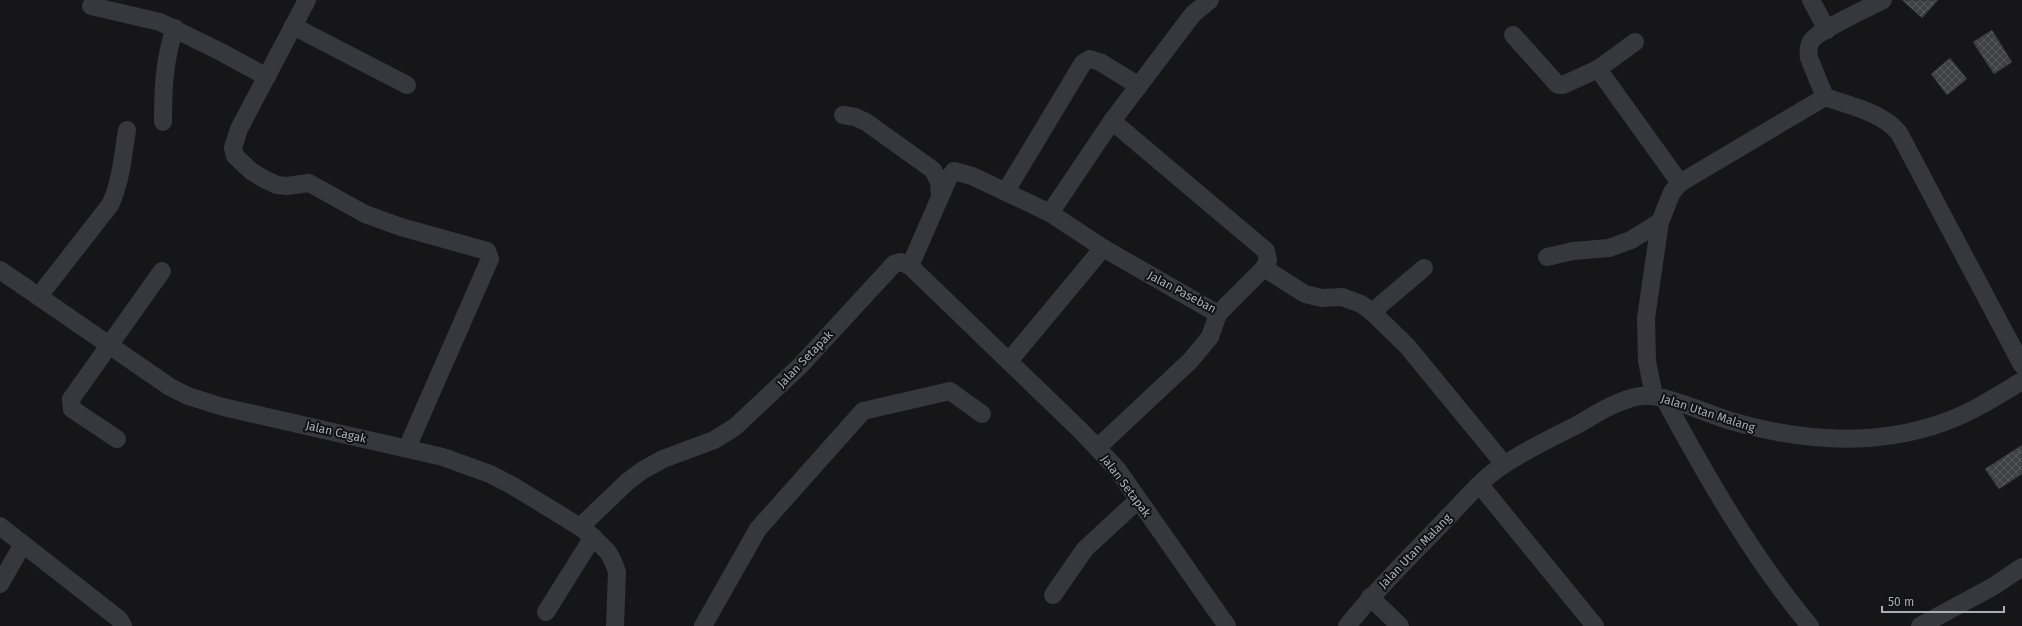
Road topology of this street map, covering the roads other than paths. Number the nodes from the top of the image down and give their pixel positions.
1 (1210, 0) edge
2 (1811, 0) edge
3 (1883, 0) edge
4 (301, 2) edge
5 (91, 6) dead end
6 (293, 26) junction
7 (175, 28) junction
8 (1827, 30) junction
9 (1513, 35) dead end
10 (1635, 42) dead end
11 (1598, 69) junction
12 (267, 77) junction
13 (407, 85) dead end
14 (1139, 86) junction
15 (1825, 97) junction
16 (843, 115) dead end
17 (1112, 121) junction
18 (163, 122) dead end
19 (127, 130) dead end
20 (1680, 184) junction
21 (1006, 191) junction
22 (940, 197) junction
23 (1050, 212) junction
24 (1660, 222) junction
25 (1102, 248) junction
26 (1547, 257) dead end
27 (910, 266) junction
28 (1264, 268) junction
29 (1424, 268) dead end
30 (0, 270) edge
31 (162, 271) dead end
32 (39, 296) junction
33 (1372, 312) junction
34 (1218, 314) junction
35 (109, 346) junction
36 (1009, 361) junction
37 (2022, 365) edge
38 (2022, 381) edge
39 (1659, 397) junction
40 (982, 414) dead end
41 (117, 440) dead end
42 (407, 448) junction
43 (1097, 448) junction
44 (1504, 464) junction
45 (1480, 485) junction
46 (1138, 500) junction
47 (0, 526) edge
48 (586, 532) junction
49 (23, 544) junction
50 (2022, 567) edge
51 (0, 584) edge
52 (1053, 595) dead end
53 (1370, 598) junction
54 (546, 612) dead end
55 (123, 626) edge
56 (615, 626) edge
57 (703, 626) edge
58 (1227, 626) edge
59 (1347, 626) edge
60 (1400, 626) edge
61 (1596, 626) edge
62 (1810, 626) edge
63 (1920, 626) edge

1 - 14 street
2 - 8 street
3 - 8 street
4 - 6 street
5 - 7 street
6 - 12 street
6 - 13 street
7 - 12 street
7 - 18 street
8 - 15 street
9 - 11 street
10 - 11 street
11 - 20 street
12 - 42 street
14 - 17 street
14 - 21 street
15 - 20 street
15 - 37 street
16 - 22 street
17 - 23 street
17 - 28 street
19 - 32 street
20 - 24 street
21 - 22 street, Jalan Paseban
21 - 23 street, Jalan Paseban
22 - 27 street, Jalan Paseban
23 - 25 street, Jalan Paseban
24 - 26 street
24 - 39 street
25 - 34 street, Jalan Paseban
25 - 36 street
27 - 36 street, Jalan Setapak
27 - 48 street, Jalan Setapak
28 - 33 street
28 - 34 street, Jalan Paseban
29 - 33 street
30 - 32 street, Jalan Cagak
31 - 35 street
32 - 35 street, Jalan Cagak
33 - 44 street
34 - 43 street
35 - 41 street
35 - 42 street, Jalan Cagak
36 - 43 street, Jalan Setapak
38 - 39 street, Jalan Utan Malang
39 - 44 street, Jalan Utan Malang
39 - 62 street
40 - 57 street
42 - 48 street, Jalan Cagak
43 - 46 street, Jalan Setapak
44 - 45 street, Jalan Utan Malang
45 - 53 street, Jalan Utan Malang
45 - 61 street
46 - 52 street
46 - 58 street, Jalan Setapak
47 - 49 street
48 - 54 street
48 - 56 street, Jalan Cagak
49 - 51 street
49 - 55 street
50 - 63 street
53 - 59 street, Jalan Utan Malang
53 - 60 street

